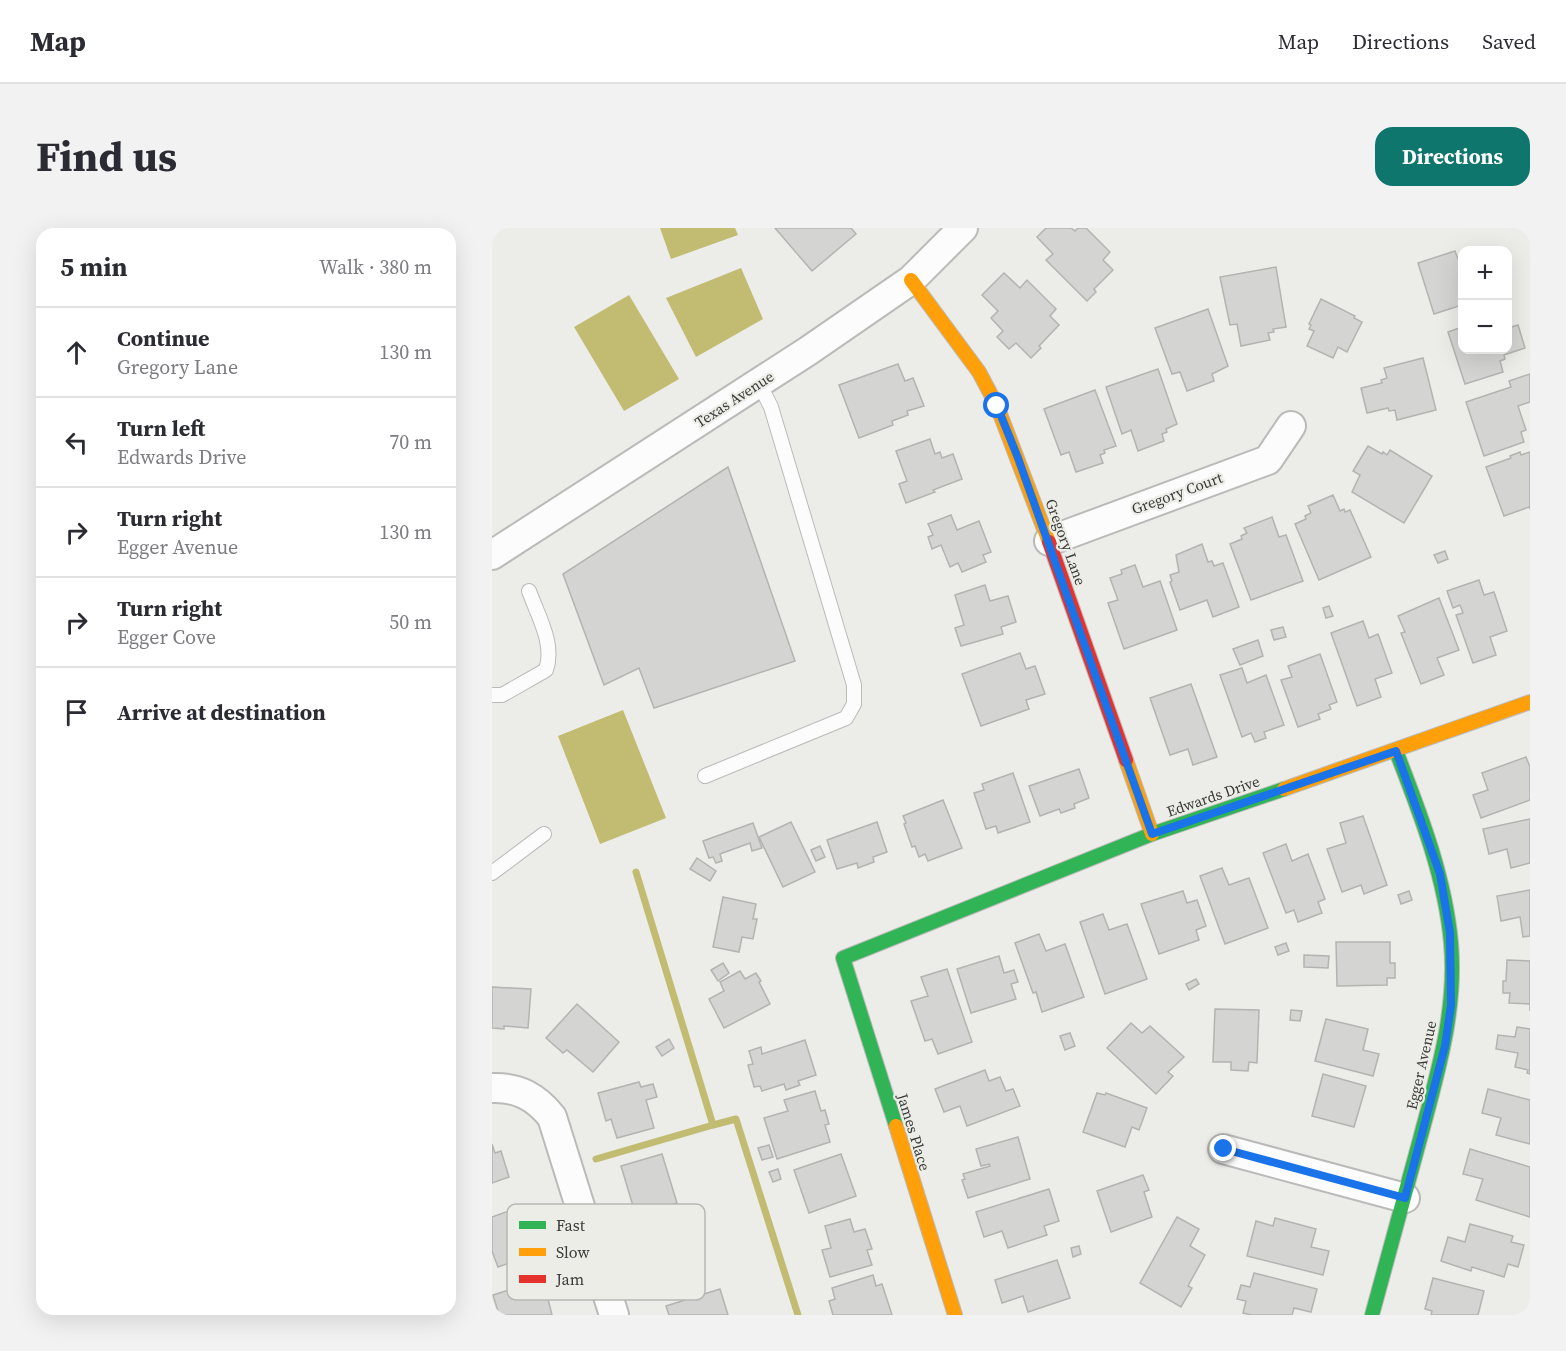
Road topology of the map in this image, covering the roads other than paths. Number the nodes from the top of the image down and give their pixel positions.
1 (963, 228) edge
2 (910, 280) junction
3 (759, 383) junction
4 (1291, 426) dead end
5 (1048, 541) junction
6 (492, 555) edge
7 (529, 591) dead end
8 (492, 694) edge
9 (1530, 702) edge
10 (1396, 751) junction
11 (705, 777) dead end
12 (544, 834) dead end
13 (1152, 834) junction
14 (492, 873) edge
15 (843, 958) joint
16 (492, 1088) edge
17 (1224, 1149) dead end
18 (1405, 1198) junction
19 (579, 1204) edge
20 (609, 1300) edge
21 (614, 1315) edge
22 (955, 1315) edge
23 (1372, 1315) edge

1 - 2 street, Texas Avenue
2 - 3 street, Texas Avenue
2 - 5 street, Gregory Lane
3 - 6 street, Texas Avenue
3 - 11 lane
4 - 5 street, Gregory Court
5 - 13 street, Gregory Lane
7 - 8 lane
9 - 10 street, Edwards Drive
10 - 13 street, Edwards Drive
10 - 18 street, Egger Avenue
12 - 14 lane
13 - 15 street, Edwards Drive
15 - 22 street, James Place
16 - 19 street
17 - 18 street
18 - 23 street, Egger Avenue
20 - 21 street

